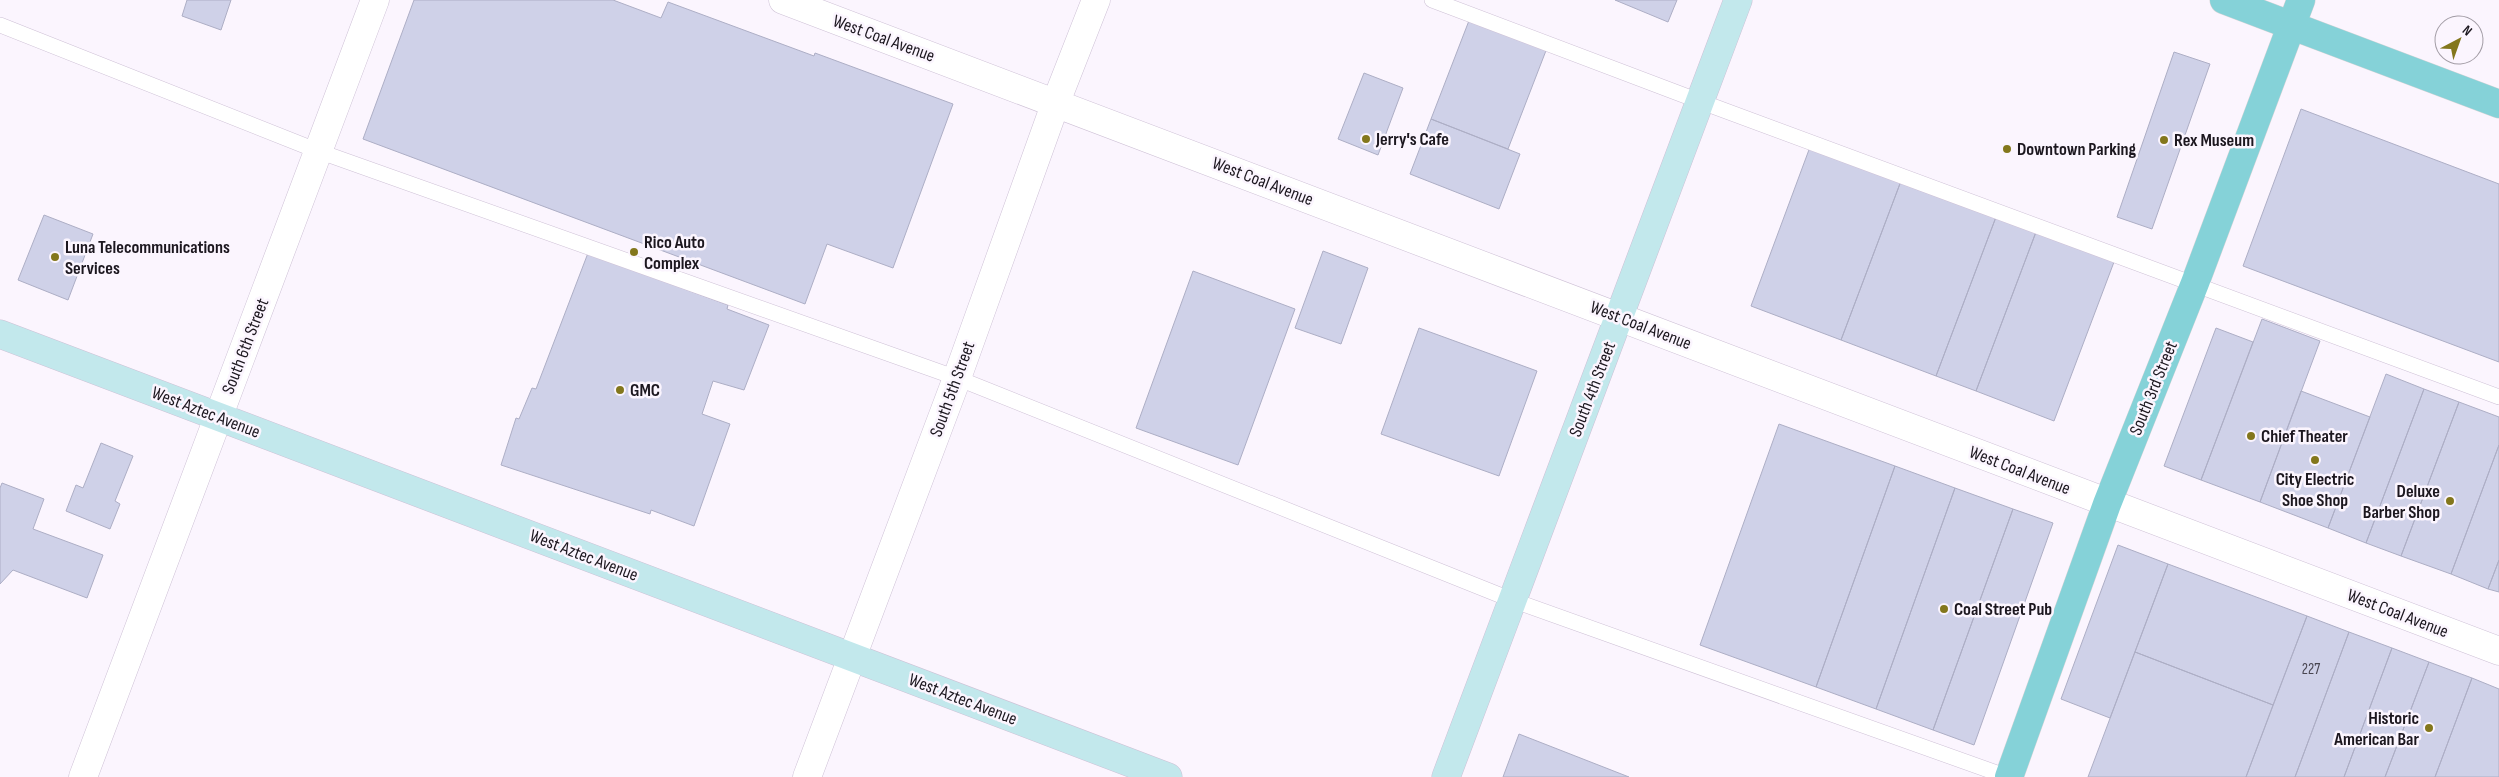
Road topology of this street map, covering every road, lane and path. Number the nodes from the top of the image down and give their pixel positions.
1 (375, 0) edge
2 (783, 0) edge
3 (1096, 0) edge
4 (1432, 0) edge
5 (1738, 0) edge
6 (2224, 0) edge
7 (2301, 0) edge
8 (0, 25) edge
9 (2292, 25) junction
10 (1700, 101) junction
11 (1056, 102) junction
12 (2499, 104) edge
13 (318, 150) junction
14 (2195, 283) junction
15 (1619, 317) junction
16 (0, 334) edge
17 (957, 378) junction
18 (2499, 396) edge
19 (218, 416) junction
20 (2107, 504) junction
21 (1512, 600) junction
22 (2499, 651) edge
23 (852, 657) junction
24 (83, 777) edge
25 (807, 777) edge
26 (1168, 777) edge
27 (1446, 777) edge
28 (2008, 777) edge

1 - 13 street, South 6th Street
2 - 11 street, West Coal Avenue
3 - 11 street, South 5th Street
4 - 10 lane
5 - 10 main road, South 4th Street
6 - 9 main road
7 - 9 main road, South 3rd Street
8 - 13 lane
9 - 12 main road
9 - 14 main road, South 3rd Street
10 - 14 lane
10 - 15 main road, South 4th Street
11 - 15 street, West Coal Avenue
11 - 17 street, South 5th Street
13 - 17 lane
13 - 19 street, South 6th Street
14 - 18 lane
14 - 20 main road, South 3rd Street
15 - 20 street, West Coal Avenue
15 - 21 main road, South 4th Street
16 - 19 main road, West Aztec Avenue
17 - 21 lane
17 - 23 street, South 5th Street
19 - 23 main road, West Aztec Avenue
19 - 24 street, South 6th Street
20 - 22 street, West Coal Avenue
20 - 28 main road, South 3rd Street
21 - 27 main road, South 4th Street
21 - 28 lane
23 - 25 street, South 5th Street
23 - 26 main road, West Aztec Avenue

